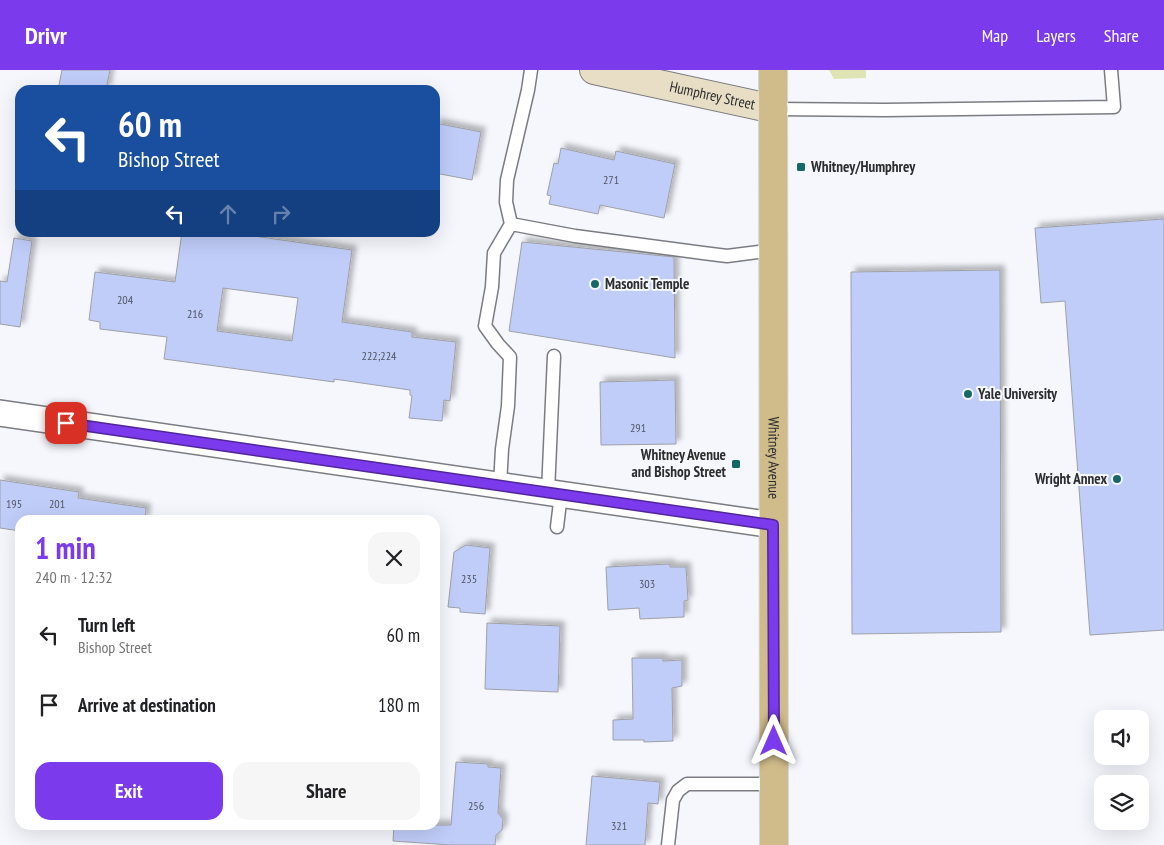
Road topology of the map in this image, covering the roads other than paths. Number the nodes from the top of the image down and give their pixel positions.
1 (530, 70) edge
2 (594, 70) edge
3 (773, 70) edge
4 (1111, 70) edge
5 (774, 108) junction
6 (511, 224) junction
7 (774, 250) junction
8 (554, 356) dead end
9 (0, 413) edge
10 (500, 485) junction
11 (554, 493) junction
12 (773, 525) junction
13 (558, 527) dead end
14 (774, 784) junction
15 (668, 845) edge
16 (774, 845) edge

1 - 6 lane
2 - 5 street, Humphrey Street
3 - 5 main road, Whitney Avenue
4 - 5 lane
5 - 7 main road, Whitney Avenue
6 - 7 lane
6 - 10 lane
7 - 12 main road, Whitney Avenue
8 - 11 lane
9 - 10 street
10 - 11 street
11 - 12 street
11 - 13 lane
12 - 14 main road, Whitney Avenue
14 - 15 lane
14 - 16 main road, Whitney Avenue

